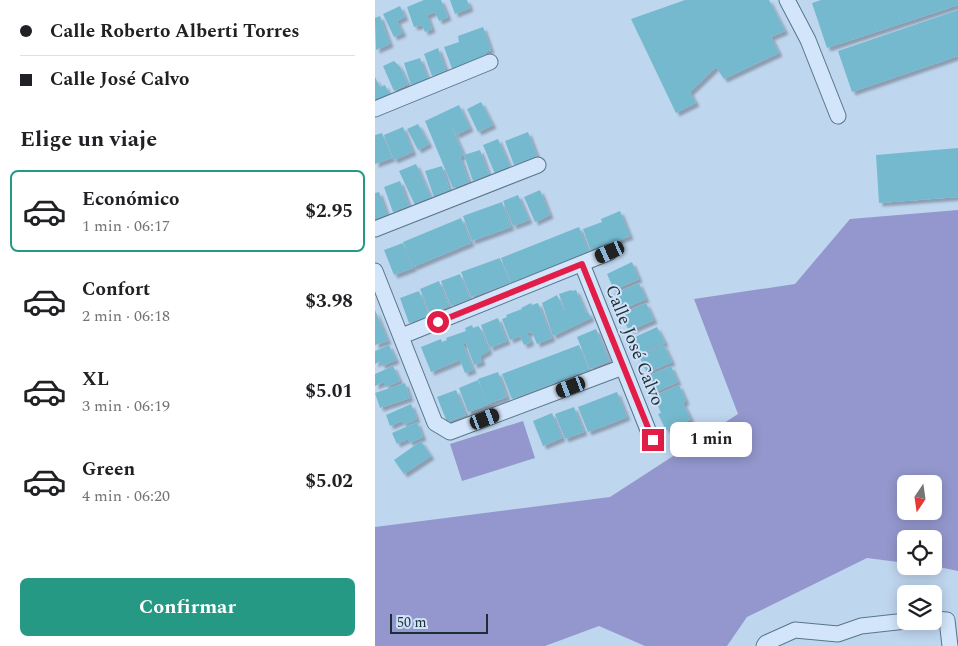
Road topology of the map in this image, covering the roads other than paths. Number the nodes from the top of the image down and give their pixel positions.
1 (787, 0) edge
2 (490, 62) dead end
3 (375, 109) edge
4 (838, 116) dead end
5 (538, 165) dead end
6 (375, 229) edge
7 (610, 252) dead end
8 (582, 264) junction
9 (375, 271) edge
10 (402, 336) junction
11 (623, 367) junction
12 (653, 440) dead end
13 (942, 620) edge
14 (897, 622) edge
15 (764, 646) edge
16 (951, 646) edge

1 - 4 street
2 - 3 street
5 - 6 street
7 - 8 street
8 - 10 street
8 - 11 street, Calle José Calvo
9 - 10 street
10 - 11 street
11 - 12 street, Calle José Calvo
13 - 16 street
14 - 15 street

